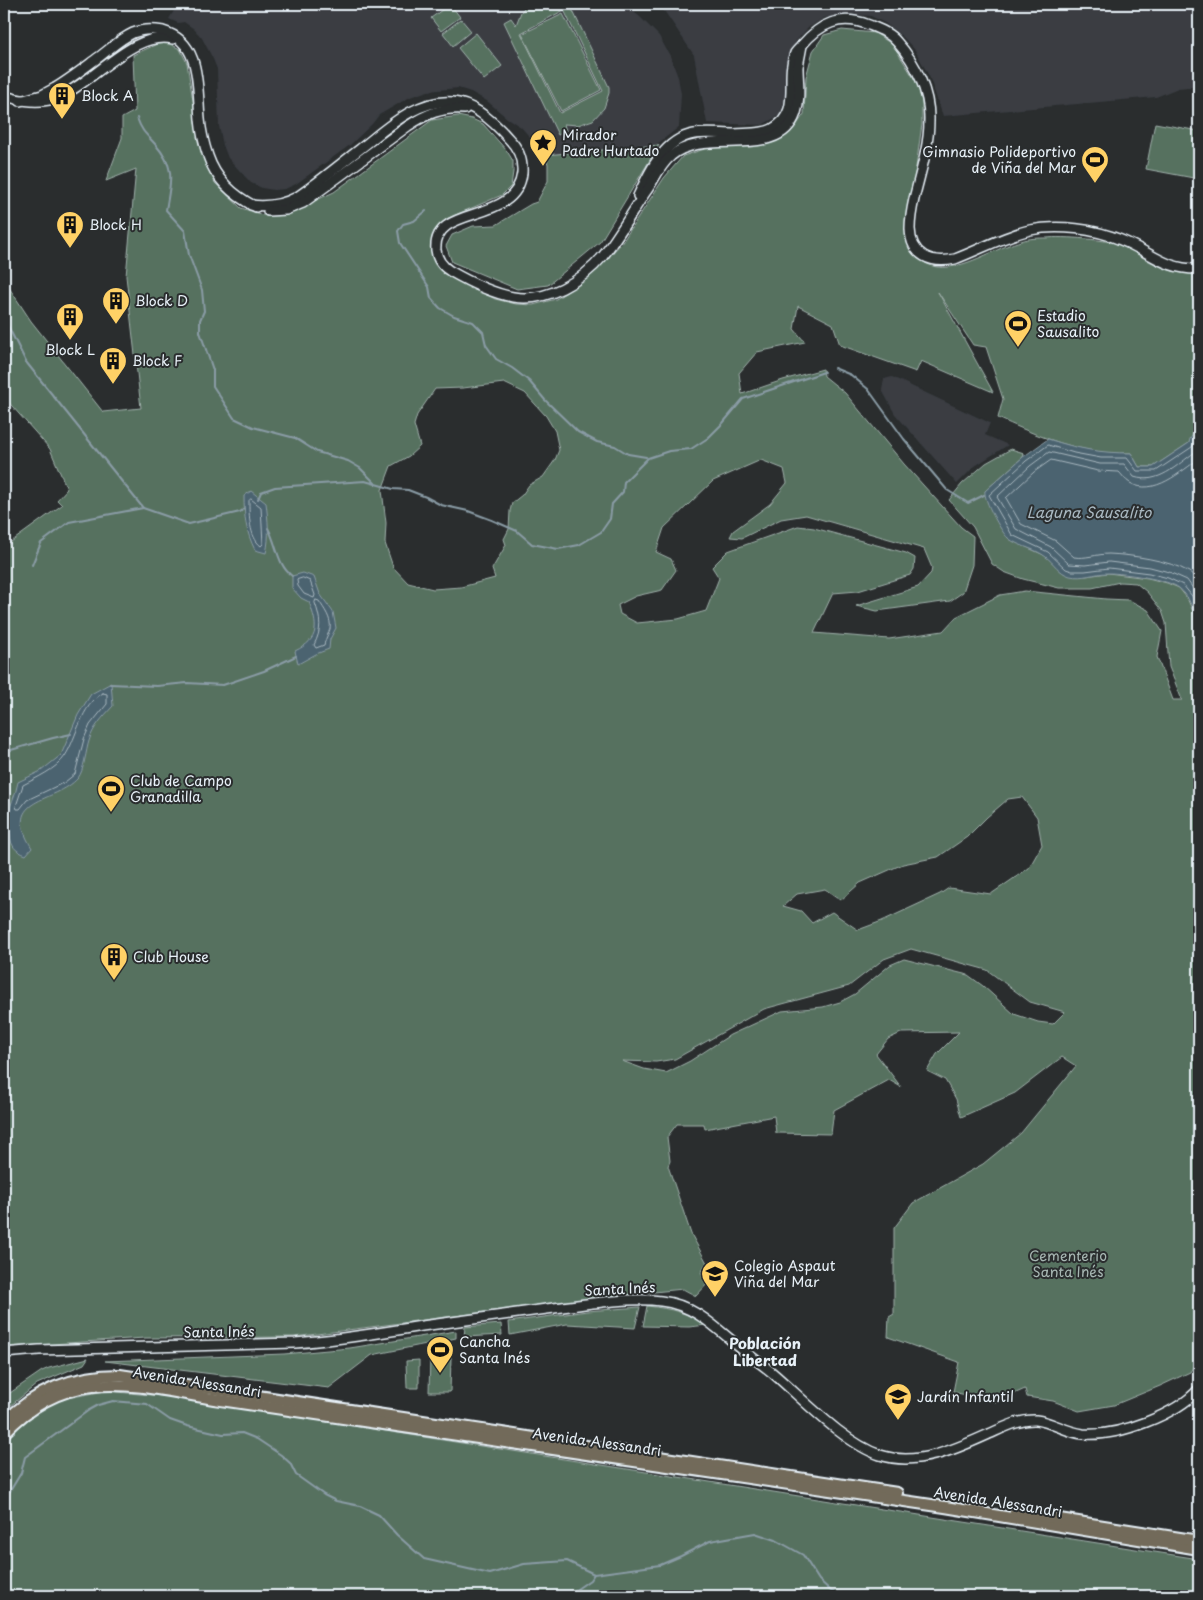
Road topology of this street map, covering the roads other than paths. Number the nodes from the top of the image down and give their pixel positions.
1 (180, 40) junction
2 (4, 96) edge
3 (20, 101) junction
4 (1199, 270) edge
5 (4, 1353) edge
6 (1199, 1389) edge
7 (4, 1423) edge
8 (4, 1433) edge
9 (1199, 1541) edge
10 (1199, 1549) edge

1 - 3 main road
1 - 3 main road
1 - 4 main road
2 - 3 main road
5 - 6 main road, Santa Inés
7 - 9 main road, Avenida Alessandri
8 - 10 main road, Avenida Alessandri

